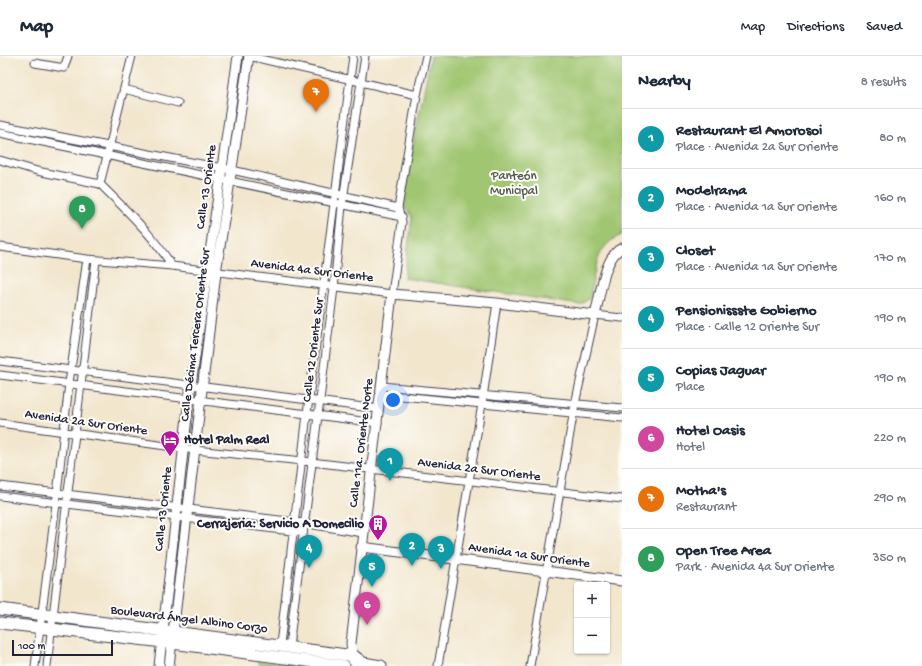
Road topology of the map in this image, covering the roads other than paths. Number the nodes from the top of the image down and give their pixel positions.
1 (68, 56) edge
2 (132, 56) edge
3 (238, 56) edge
4 (249, 56) edge
5 (353, 56) edge
6 (365, 56) edge
7 (426, 56) edge
8 (35, 63) dead end
9 (350, 81) junction
10 (362, 83) junction
11 (124, 89) junction
12 (417, 95) junction
13 (178, 103) dead end
14 (0, 125) edge
15 (0, 133) edge
16 (50, 134) junction
17 (48, 142) junction
18 (109, 146) junction
19 (107, 155) junction
20 (0, 160) edge
21 (222, 169) junction
22 (232, 170) junction
23 (221, 179) junction
24 (230, 181) junction
25 (100, 184) junction
26 (336, 193) junction
27 (344, 194) junction
28 (334, 204) junction
29 (342, 206) junction
30 (398, 208) junction
31 (402, 218) junction
32 (0, 247) edge
33 (622, 248) edge
34 (87, 259) junction
35 (96, 260) junction
36 (172, 266) junction
37 (212, 272) junction
38 (323, 286) junction
39 (334, 288) junction
40 (392, 294) junction
41 (497, 303) junction
42 (595, 315) junction
43 (622, 318) edge
44 (0, 361) edge
45 (16, 363) junction
46 (71, 370) junction
47 (82, 371) junction
48 (0, 375) edge
49 (14, 377) junction
50 (69, 383) junction
51 (80, 384) junction
52 (191, 385) junction
53 (202, 387) junction
54 (382, 390) junction
55 (265, 395) junction
56 (483, 395) junction
57 (189, 399) junction
58 (200, 400) junction
59 (309, 400) junction
60 (319, 402) junction
61 (482, 404) junction
62 (575, 404) junction
63 (264, 408) junction
64 (622, 408) edge
65 (380, 409) junction
66 (574, 413) junction
67 (307, 414) junction
68 (318, 415) junction
69 (622, 418) edge
70 (0, 423) edge
71 (378, 423) junction
72 (63, 432) junction
73 (74, 433) junction
74 (184, 448) junction
75 (195, 450) junction
76 (303, 461) junction
77 (313, 462) junction
78 (372, 469) junction
79 (469, 481) junction
80 (0, 486) edge
81 (20, 488) junction
82 (560, 491) junction
83 (57, 493) junction
84 (66, 494) junction
85 (0, 496) edge
86 (18, 499) junction
87 (622, 499) edge
88 (56, 504) junction
89 (65, 505) junction
90 (178, 508) junction
91 (188, 509) junction
92 (177, 518) junction
93 (187, 519) junction
94 (296, 522) junction
95 (303, 524) junction
96 (299, 531) junction
97 (363, 533) junction
98 (361, 547) junction
99 (456, 559) junction
100 (546, 572) junction
101 (622, 581) edge
102 (45, 582) junction
103 (56, 584) junction
104 (287, 587) junction
105 (296, 588) junction
106 (0, 609) edge
107 (285, 610) junction
108 (293, 611) junction
109 (46, 615) junction
110 (0, 623) edge
111 (45, 628) junction
112 (168, 637) junction
113 (351, 643) junction
114 (284, 646) junction
115 (341, 662) edge
116 (356, 663) edge
117 (35, 666) edge
118 (47, 666) edge
119 (160, 666) edge
120 (169, 666) edge
121 (344, 666) edge
122 (381, 666) edge
123 (438, 666) edge
124 (530, 666) edge

1 - 8 street
2 - 11 street
3 - 21 street, Calle 13 Oriente
4 - 9 street
4 - 22 street, Calle Décima Tercera Oriente Sur
5 - 9 street, Calle 12 Oriente Sur
6 - 10 street, Calle 12 Oriente Sur
7 - 12 street
9 - 10 street
9 - 26 street, Calle 12 Oriente Sur
10 - 12 street
10 - 27 street, Calle 12 Oriente Sur
11 - 13 street
11 - 18 street
12 - 30 street
14 - 16 street
15 - 17 street
16 - 17 street
16 - 18 street
17 - 19 street
18 - 19 street
18 - 21 street
19 - 23 street
19 - 25 street
20 - 25 street
21 - 22 street
21 - 23 street, Calle 13 Oriente
22 - 24 street, Calle Décima Tercera Oriente Sur
22 - 26 street
23 - 24 street
23 - 37 street, Calle 13 Oriente
24 - 28 street
24 - 37 street, Calle Décima Tercera Oriente Sur
25 - 36 street
26 - 27 street
26 - 28 street, Calle 12 Oriente Sur
27 - 29 street, Calle 12 Oriente Sur
27 - 30 street
28 - 29 street
28 - 38 street, Calle 12 Oriente Sur
29 - 31 street
29 - 39 street, Calle 12 Oriente Sur
30 - 31 street
31 - 40 street
32 - 34 street, Avenida 4a Sur Oriente
33 - 42 street
34 - 35 street, Avenida 4a Sur Oriente
34 - 46 street
35 - 36 street, Avenida 4a Sur Oriente
35 - 47 street
36 - 37 street, Avenida 4a Sur Oriente
37 - 38 street, Avenida 4a Sur Oriente
37 - 52 street, Calle 13 Oriente
37 - 53 street, Calle Décima Tercera Oriente Sur
38 - 39 street, Avenida 4a Sur Oriente
38 - 59 street, Calle 12 Oriente Sur
39 - 40 street, Avenida 4a Sur Oriente
39 - 60 street, Calle 12 Oriente Sur
40 - 41 street, Avenida 4a Sur Oriente
40 - 54 street, Calle 11a. Oriente Norte
41 - 42 street, Avenida 4a Sur Oriente
41 - 56 street
42 - 43 street, Avenida 4a Sur Oriente
42 - 62 street
44 - 45 street
45 - 46 street
45 - 49 street
46 - 47 street
46 - 50 street
47 - 51 street
47 - 52 street
48 - 49 street
49 - 50 street
50 - 51 street
50 - 72 street
51 - 57 street
51 - 73 street
52 - 53 street
52 - 57 street, Calle 13 Oriente
53 - 55 street
53 - 58 street, Calle Décima Tercera Oriente Sur
54 - 56 street
54 - 61 street
54 - 65 street, Calle 11a. Oriente Norte
55 - 59 street
55 - 63 street
56 - 61 street
56 - 62 street
57 - 58 street
57 - 74 street, Calle 13 Oriente
58 - 63 street
58 - 75 street, Calle Décima Tercera Oriente Sur
59 - 60 street
59 - 67 street, Calle 12 Oriente Sur
60 - 65 street
60 - 68 street, Calle 12 Oriente Sur
61 - 66 street
61 - 79 street
62 - 64 street
62 - 66 street
63 - 67 street
65 - 71 street, Calle 11a. Oriente Norte
66 - 69 street
66 - 82 street
67 - 68 street
67 - 76 street, Calle 12 Oriente Sur
68 - 71 street
68 - 77 street, Calle 12 Oriente Sur
70 - 72 street, Avenida 2a Sur Oriente
71 - 78 street, Calle 11a. Oriente Norte
72 - 73 street, Avenida 2a Sur Oriente
72 - 83 street
73 - 74 street, Avenida 2a Sur Oriente
73 - 84 street
74 - 75 street, Avenida 2a Sur Oriente
74 - 90 street, Calle 13 Oriente
75 - 76 street, Avenida 2a Sur Oriente
75 - 91 street, Calle Décima Tercera Oriente Sur
76 - 77 street, Avenida 2a Sur Oriente
76 - 94 street, Calle 12 Oriente Sur
77 - 78 street, Avenida 2a Sur Oriente
77 - 95 street, Calle 12 Oriente Sur
78 - 79 street, Avenida 2a Sur Oriente
78 - 97 street, Calle 11a. Oriente Norte
79 - 82 street, Avenida 2a Sur Oriente
79 - 99 street
80 - 81 street
81 - 83 street
81 - 86 street
82 - 87 street, Avenida 2a Sur Oriente
82 - 100 street
83 - 84 street
83 - 88 street
84 - 89 street
84 - 90 street
85 - 86 street
86 - 88 street
88 - 89 street
88 - 102 street
89 - 92 street
89 - 103 street
90 - 91 street
90 - 92 street, Calle 13 Oriente
91 - 93 street, Calle Décima Tercera Oriente Sur
91 - 94 street
92 - 93 street
92 - 112 street, Calle 13 Oriente
93 - 96 street
93 - 112 street, Calle Décima Tercera Oriente Sur
94 - 95 street
94 - 96 street, Calle 12 Oriente Sur
95 - 96 street, Calle 12 Oriente Sur
95 - 97 street
96 - 104 street, Calle 12 Oriente Sur
96 - 105 street, Calle 12 Oriente Sur
97 - 98 street, Calle 11a. Oriente Norte
98 - 99 street, Avenida 1a Sur Oriente
98 - 113 street, Calle 11a. Oriente Norte
99 - 100 street, Avenida 1a Sur Oriente
99 - 123 street
100 - 101 street, Avenida 1a Sur Oriente
100 - 124 street
102 - 103 street
102 - 109 street
103 - 109 street
104 - 105 street
104 - 107 street, Calle 12 Oriente Sur
105 - 108 street, Calle 12 Oriente Sur
106 - 109 main road, Boulevard Ángel Albino Corzo
107 - 108 street
107 - 114 street, Calle 12 Oriente Sur
108 - 114 street, Calle 12 Oriente Sur
109 - 111 street
109 - 111 street
109 - 112 main road, Boulevard Ángel Albino Corzo
110 - 111 main road, Boulevard Ángel Albino Corzo
111 - 112 main road, Boulevard Ángel Albino Corzo
111 - 117 street
111 - 118 street
112 - 114 main road, Boulevard Ángel Albino Corzo
112 - 115 main road, Boulevard Ángel Albino Corzo
112 - 119 street, Calle Décima Tercera Oriente Sur
112 - 120 street, Calle Décima Tercera Oriente Sur
113 - 115 street
113 - 116 street
114 - 115 main road, Boulevard Ángel Albino Corzo
115 - 116 main road, Boulevard Ángel Albino Corzo
115 - 121 main road, Boulevard Ángel Albino Corzo
116 - 122 main road, Boulevard Ángel Albino Corzo

